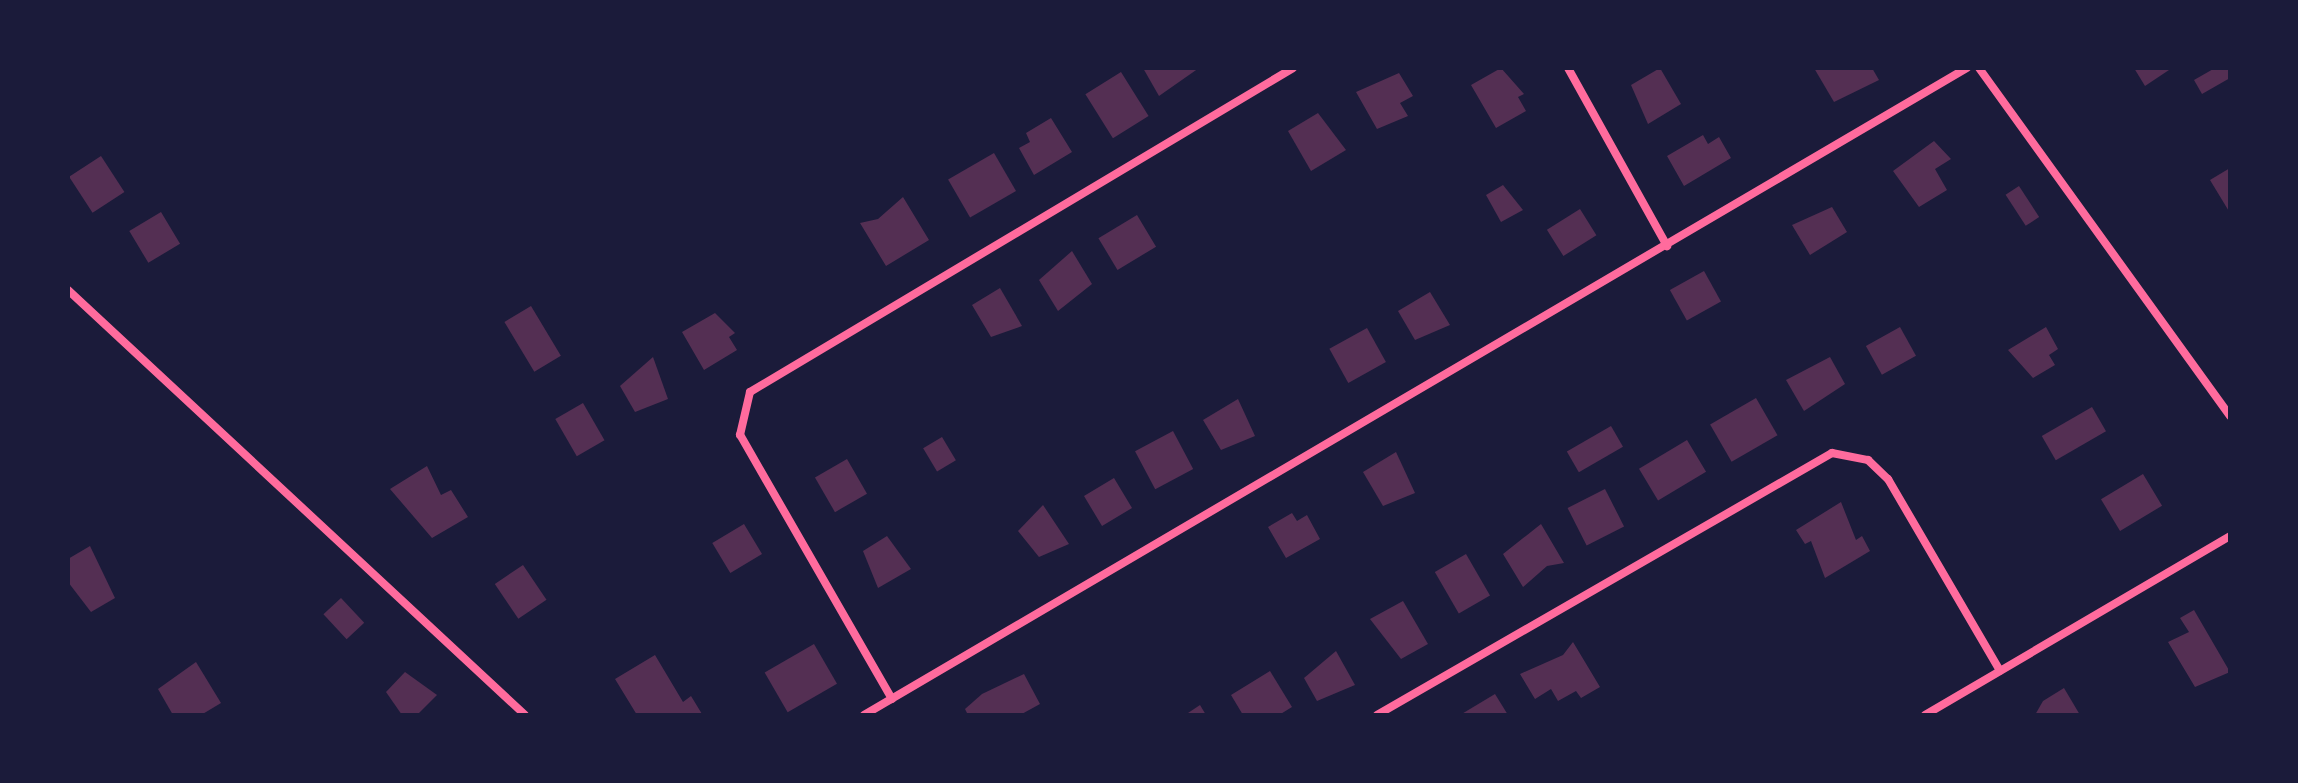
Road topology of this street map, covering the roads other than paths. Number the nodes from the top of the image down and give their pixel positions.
1 (1293, 68) edge
2 (1568, 68) edge
3 (1967, 68) edge
4 (1979, 68) edge
5 (1667, 246) junction
6 (68, 290) edge
7 (2230, 416) edge
8 (2230, 536) edge
9 (2000, 671) junction
10 (892, 699) junction
11 (525, 715) edge
12 (864, 715) edge
13 (1377, 715) edge
14 (1925, 715) edge

1 - 10 street
2 - 5 street
3 - 5 street
4 - 7 street
5 - 10 street
6 - 11 street
8 - 9 street
9 - 13 street
9 - 14 street
10 - 12 street

